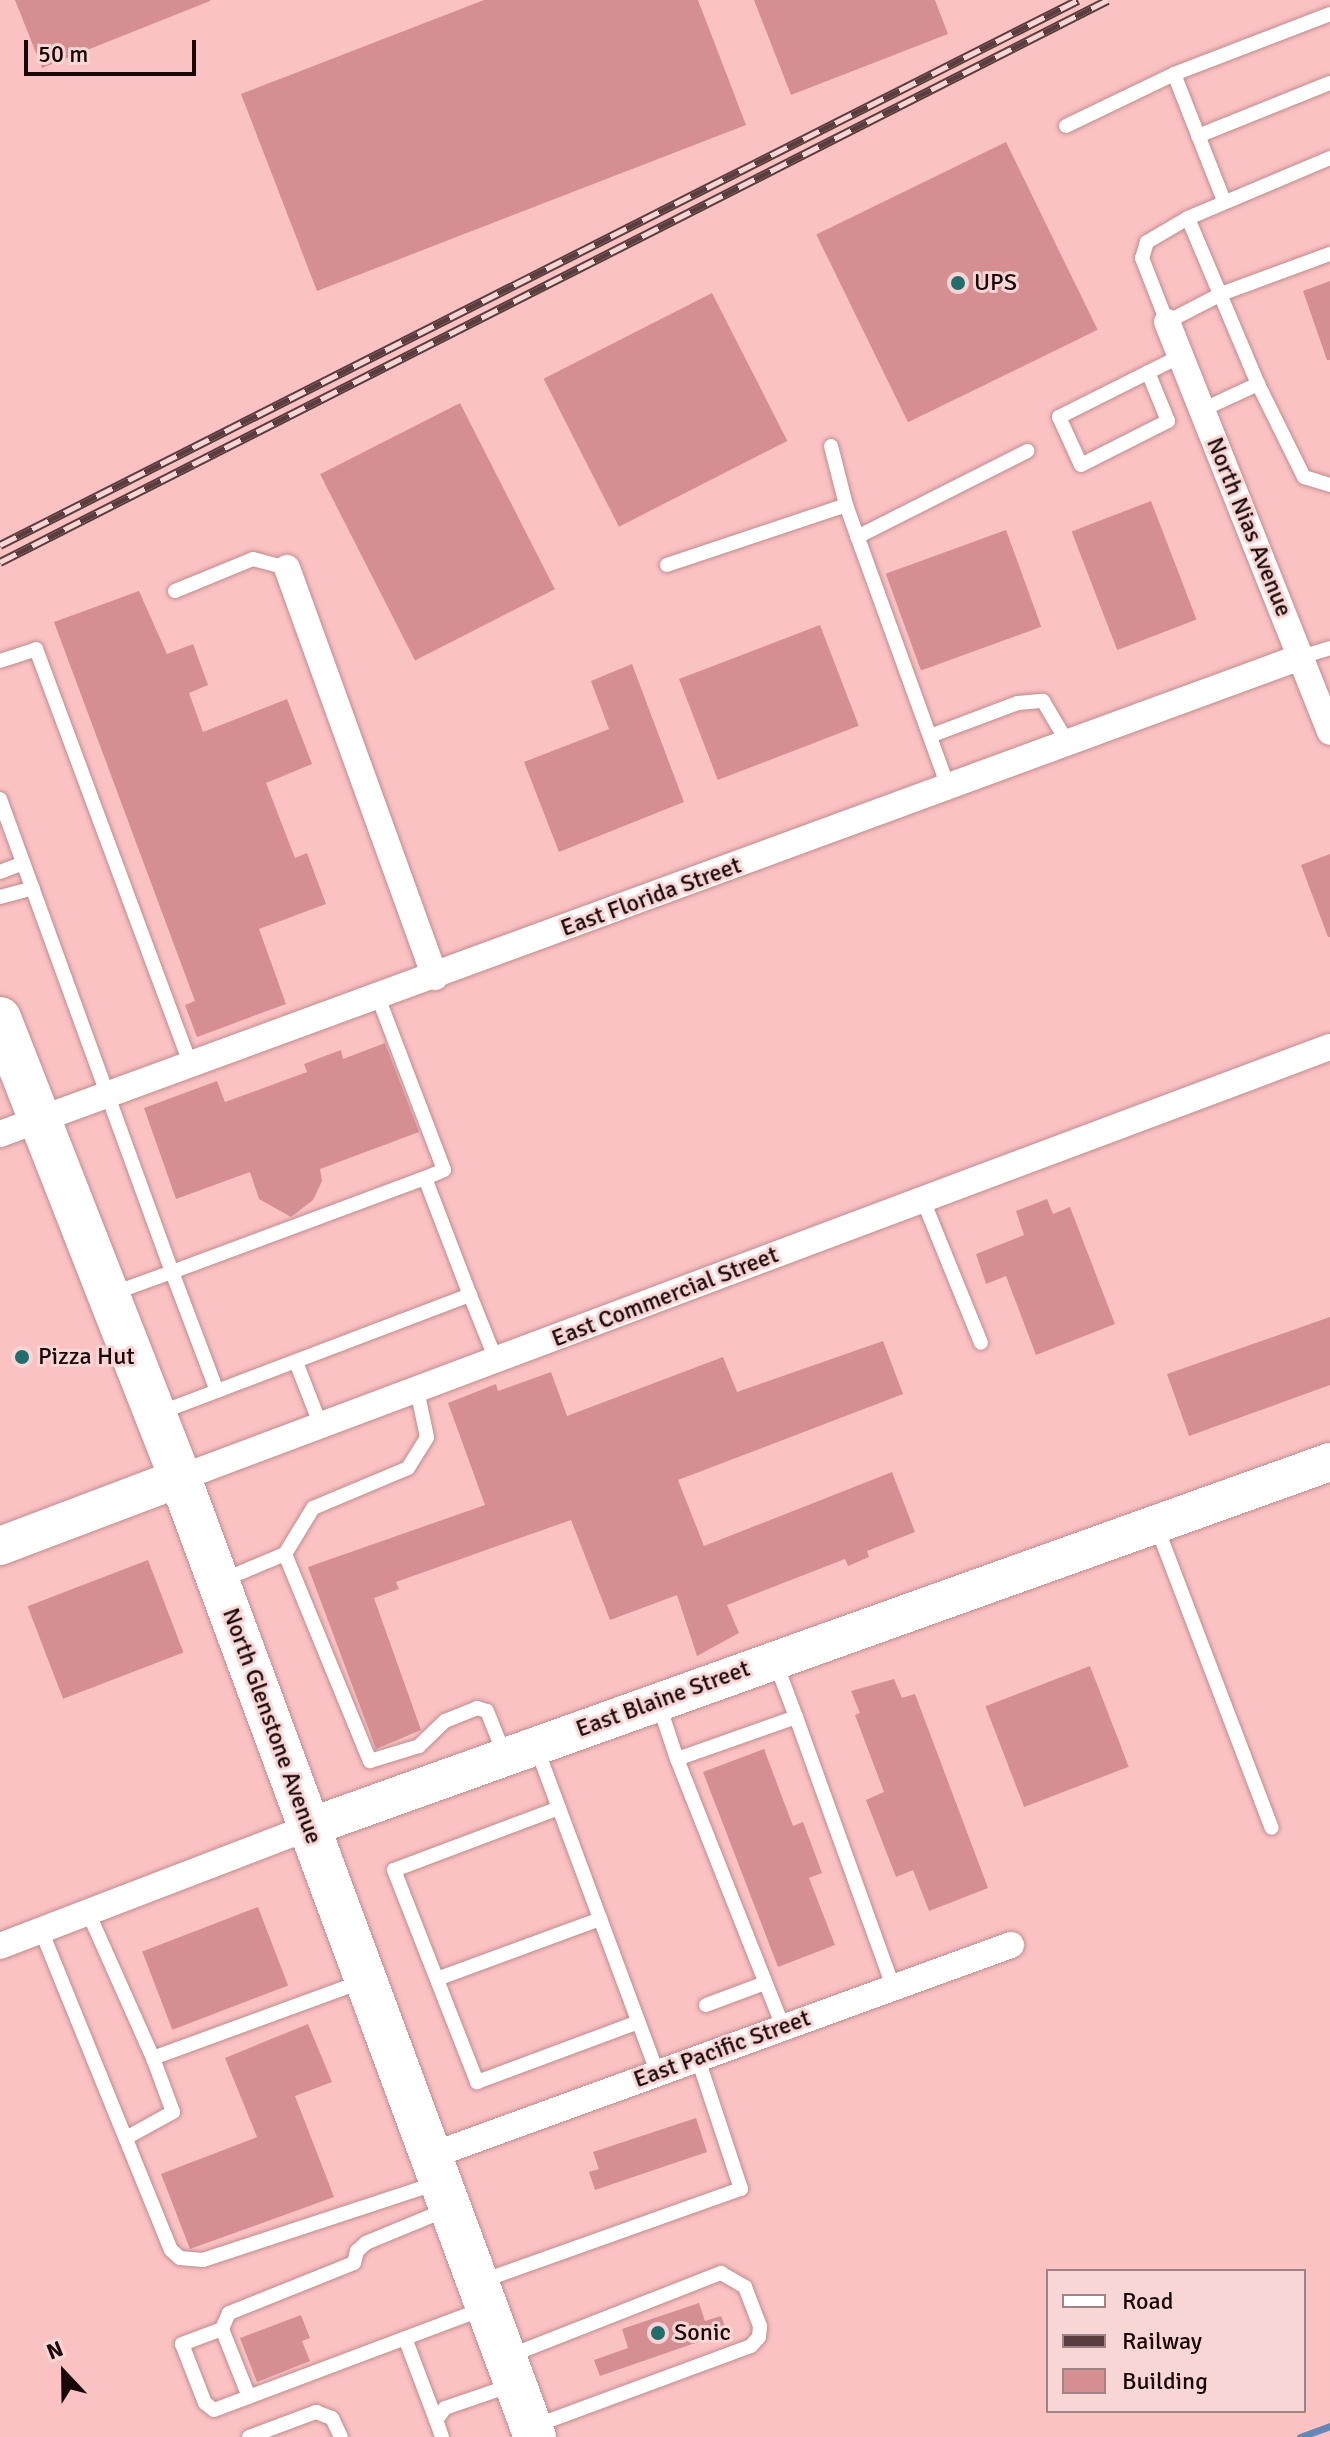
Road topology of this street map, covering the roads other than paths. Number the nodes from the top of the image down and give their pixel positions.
1 (1330, 14) edge
2 (1174, 74) junction
3 (1330, 83) edge
4 (1066, 126) dead end
5 (1198, 136) junction
6 (1330, 158) edge
7 (1224, 201) junction
8 (1188, 218) junction
9 (1330, 254) edge
10 (1221, 294) junction
11 (1167, 322) junction
12 (1181, 356) junction
13 (1148, 372) junction
14 (1258, 384) junction
15 (1202, 410) junction
16 (831, 446) dead end
17 (1027, 451) dead end
18 (1330, 485) edge
19 (846, 505) junction
20 (857, 537) junction
21 (667, 565) dead end
22 (287, 568) joint
23 (175, 591) dead end
24 (1330, 648) edge
25 (1301, 657) junction
26 (0, 661) edge
27 (1330, 732) edge
28 (930, 736) junction
29 (1069, 745) junction
30 (949, 789) junction
31 (0, 799) edge
32 (23, 863) junction
33 (0, 872) edge
34 (33, 888) junction
35 (0, 897) edge
36 (435, 977) junction
37 (378, 997) junction
38 (0, 1018) edge
39 (1330, 1047) edge
40 (191, 1065) junction
41 (111, 1093) junction
42 (40, 1119) junction
43 (0, 1134) edge
44 (425, 1178) junction
45 (923, 1200) junction
46 (172, 1272) junction
47 (109, 1295) junction
48 (470, 1295) junction
49 (981, 1343) dead end
50 (496, 1360) junction
51 (296, 1362) junction
52 (417, 1390) junction
53 (217, 1391) junction
54 (155, 1414) junction
55 (321, 1426) junction
56 (1330, 1462) edge
57 (180, 1478) junction
58 (1155, 1523) junction
59 (0, 1546) edge
60 (285, 1554) junction
61 (218, 1581) junction
62 (774, 1658) junction
63 (658, 1700) junction
64 (796, 1717) junction
65 (520, 1751) junction
66 (677, 1759) junction
67 (559, 1808) junction
68 (310, 1827) junction
69 (1272, 1828) dead end
70 (88, 1912) junction
71 (600, 1919) junction
72 (41, 1930) junction
73 (1011, 1945) dead end
74 (0, 1946) edge
75 (367, 1979) junction
76 (437, 1979) junction
77 (765, 1983) junction
78 (893, 1987) junction
79 (706, 2005) dead end
80 (638, 2022) junction
81 (783, 2027) junction
82 (153, 2058) junction
83 (698, 2059) junction
84 (657, 2072) junction
85 (126, 2138) junction
86 (442, 2181) junction
87 (484, 2295) junction
88 (222, 2329) junction
89 (405, 2338) junction
90 (511, 2370) junction
91 (249, 2397) junction
92 (436, 2420) junction
93 (533, 2432) edge
94 (249, 2437) edge
95 (341, 2437) edge
96 (442, 2437) edge

1 - 2 lane
2 - 4 lane
2 - 5 lane
3 - 5 lane
5 - 7 lane
6 - 7 lane
7 - 8 lane
8 - 10 lane
8 - 11 lane
9 - 10 lane
10 - 11 lane
10 - 14 lane
11 - 12 street, North Nias Avenue
12 - 13 lane
12 - 15 street, North Nias Avenue
13 - 13 lane
14 - 15 lane
14 - 18 lane
15 - 25 street, North Nias Avenue
16 - 19 lane
17 - 20 lane
19 - 20 lane
19 - 21 lane
20 - 28 lane
22 - 23 lane
22 - 36 street
24 - 25 lane
25 - 27 street, North Nias Avenue
25 - 29 street, East Florida Street
26 - 40 lane
28 - 29 lane
28 - 30 lane
29 - 30 street, East Florida Street
30 - 36 street, East Florida Street
31 - 32 lane
32 - 33 lane
32 - 34 lane
34 - 35 lane
34 - 41 lane
36 - 37 street, East Florida Street
37 - 40 street, East Florida Street
37 - 44 lane
38 - 42 main road, North Glenstone Avenue
39 - 45 street, East Commercial Street
40 - 41 street, East Florida Street
41 - 42 street, East Florida Street
41 - 46 lane
42 - 43 street, East Florida Street
42 - 47 main road, North Glenstone Avenue
44 - 46 lane
44 - 48 lane
45 - 49 lane
45 - 50 street, East Commercial Street
46 - 47 lane
46 - 53 lane
47 - 54 main road, North Glenstone Avenue
48 - 50 lane
48 - 51 lane
50 - 52 street, East Commercial Street
51 - 53 lane
51 - 55 lane
52 - 55 street, East Commercial Street
52 - 60 lane
53 - 54 lane
54 - 57 main road, North Glenstone Avenue
55 - 57 street, East Commercial Street
56 - 58 street, East Blaine Street
57 - 59 street, East Commercial Street
57 - 61 main road, North Glenstone Avenue
58 - 62 street, East Blaine Street
58 - 69 lane
60 - 61 lane
60 - 65 lane
61 - 68 main road, North Glenstone Avenue
62 - 63 street, East Blaine Street
62 - 64 lane
63 - 65 street, East Blaine Street
63 - 66 lane
64 - 66 lane
64 - 78 lane
65 - 67 lane
65 - 68 street, East Blaine Street
66 - 77 lane
67 - 71 lane
67 - 76 lane
68 - 70 street, East Blaine Street
68 - 75 main road, North Glenstone Avenue
70 - 72 street, East Blaine Street
70 - 82 lane
71 - 76 lane
71 - 80 lane
72 - 74 street, East Blaine Street
72 - 85 lane
73 - 78 street, East Pacific Street
75 - 82 lane
75 - 86 main road, North Glenstone Avenue
76 - 80 lane
77 - 79 lane
77 - 81 lane
78 - 81 street, East Pacific Street
80 - 84 lane
81 - 83 street, East Pacific Street
82 - 85 lane
83 - 84 street, East Pacific Street
83 - 87 lane
84 - 86 street, East Pacific Street
85 - 86 lane
86 - 87 main road, North Glenstone Avenue
86 - 88 lane
87 - 89 lane
87 - 90 main road, North Glenstone Avenue
88 - 91 lane
88 - 91 lane
89 - 91 lane
89 - 92 lane
90 - 92 lane
90 - 93 main road, North Glenstone Avenue
90 - 93 lane
92 - 96 lane
94 - 95 lane

